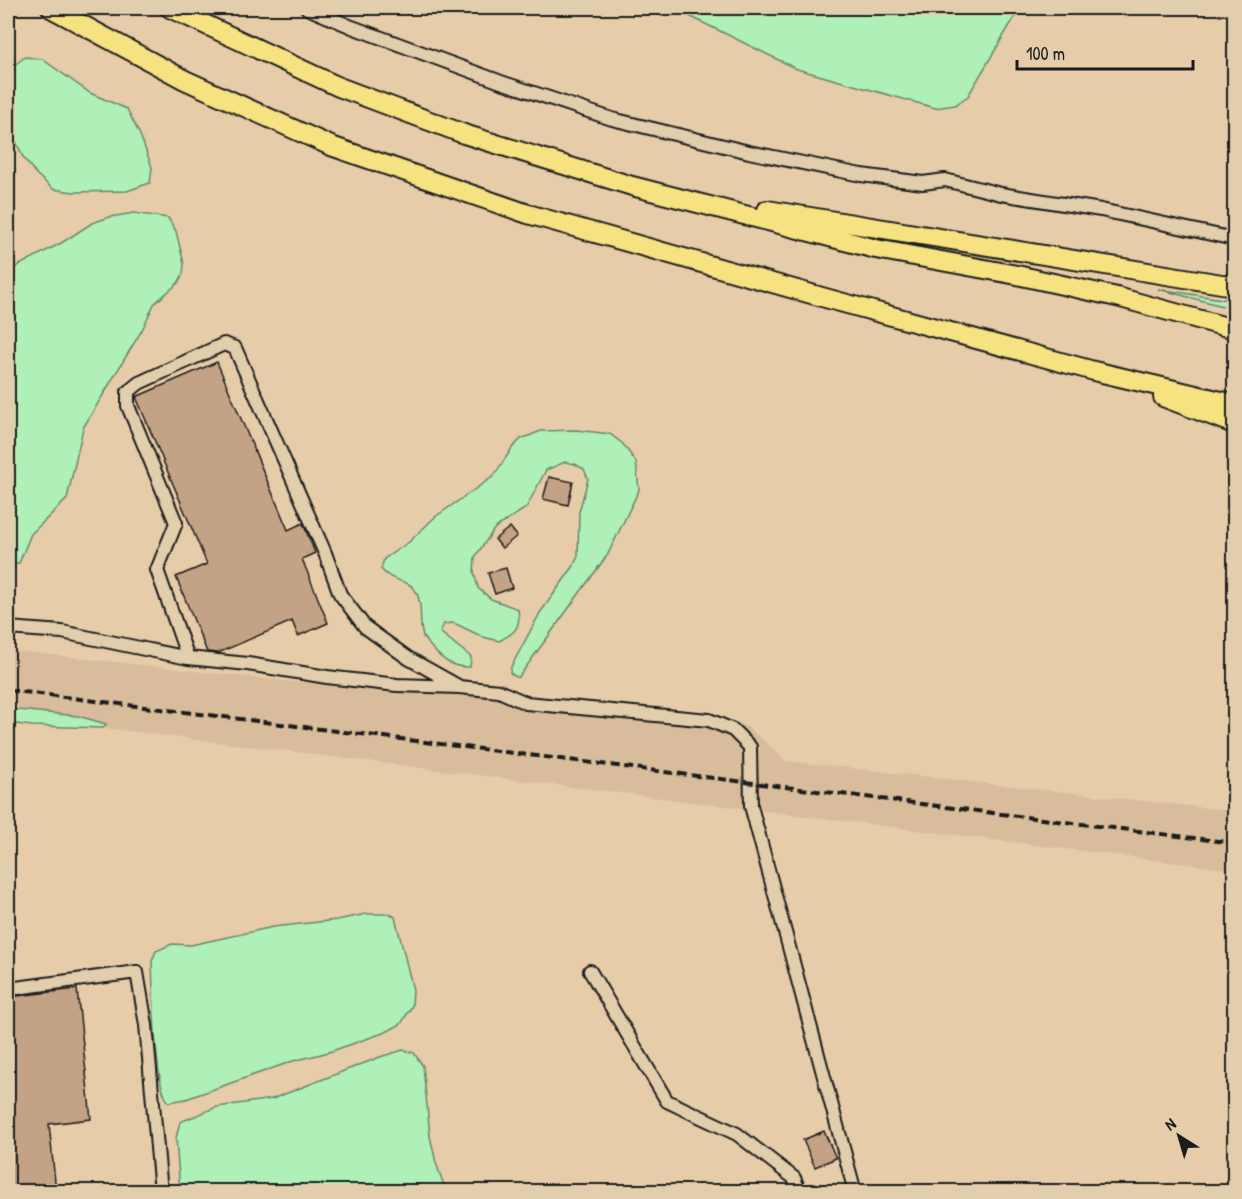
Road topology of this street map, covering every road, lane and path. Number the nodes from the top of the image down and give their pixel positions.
1 (51, 8) edge
2 (170, 8) edge
3 (307, 8) edge
4 (632, 186) junction
5 (1234, 239) edge
6 (1234, 286) edge
7 (1234, 329) edge
8 (1094, 371) junction
9 (1234, 404) edge
10 (1234, 424) edge
11 (8, 628) edge
12 (188, 658) junction
13 (459, 687) junction
14 (590, 971) dead end
15 (8, 989) edge
16 (161, 1191) edge
17 (800, 1191) edge
18 (855, 1191) edge

1 - 8 highway
2 - 4 highway
3 - 5 lane
4 - 6 highway
4 - 7 highway
8 - 9 highway
8 - 10 highway
11 - 12 lane
12 - 13 lane
12 - 13 lane
13 - 18 lane
14 - 17 lane
15 - 16 lane

